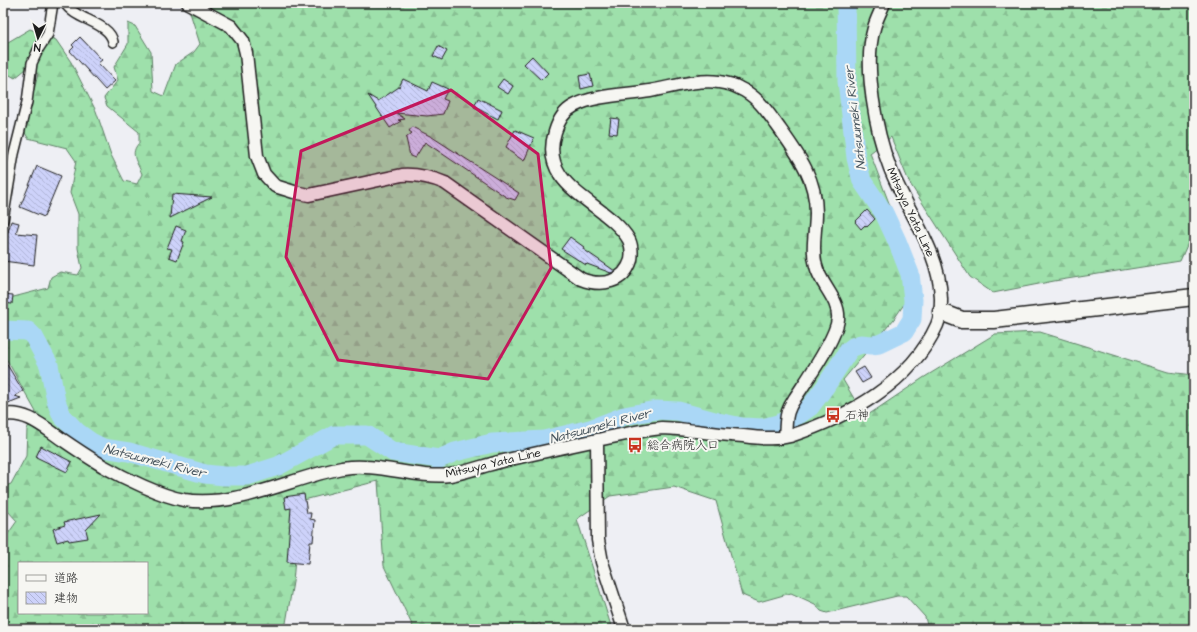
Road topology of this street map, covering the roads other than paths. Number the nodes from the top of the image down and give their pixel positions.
1 (53, 3) edge
2 (65, 3) edge
3 (188, 3) edge
4 (884, 3) edge
5 (113, 42) dead end
6 (3, 220) edge
7 (1194, 288) edge
8 (1194, 297) edge
9 (941, 312) junction
10 (3, 416) edge
11 (786, 435) junction
12 (598, 440) junction
13 (624, 629) edge

1 - 6 street
2 - 5 street
3 - 11 street
4 - 9 street, Mitsuya Yata Line
7 - 9 highway
8 - 9 highway
9 - 11 street, Mitsuya Yata Line
10 - 12 street, Mitsuya Yata Line
11 - 12 street, Mitsuya Yata Line
12 - 13 street

